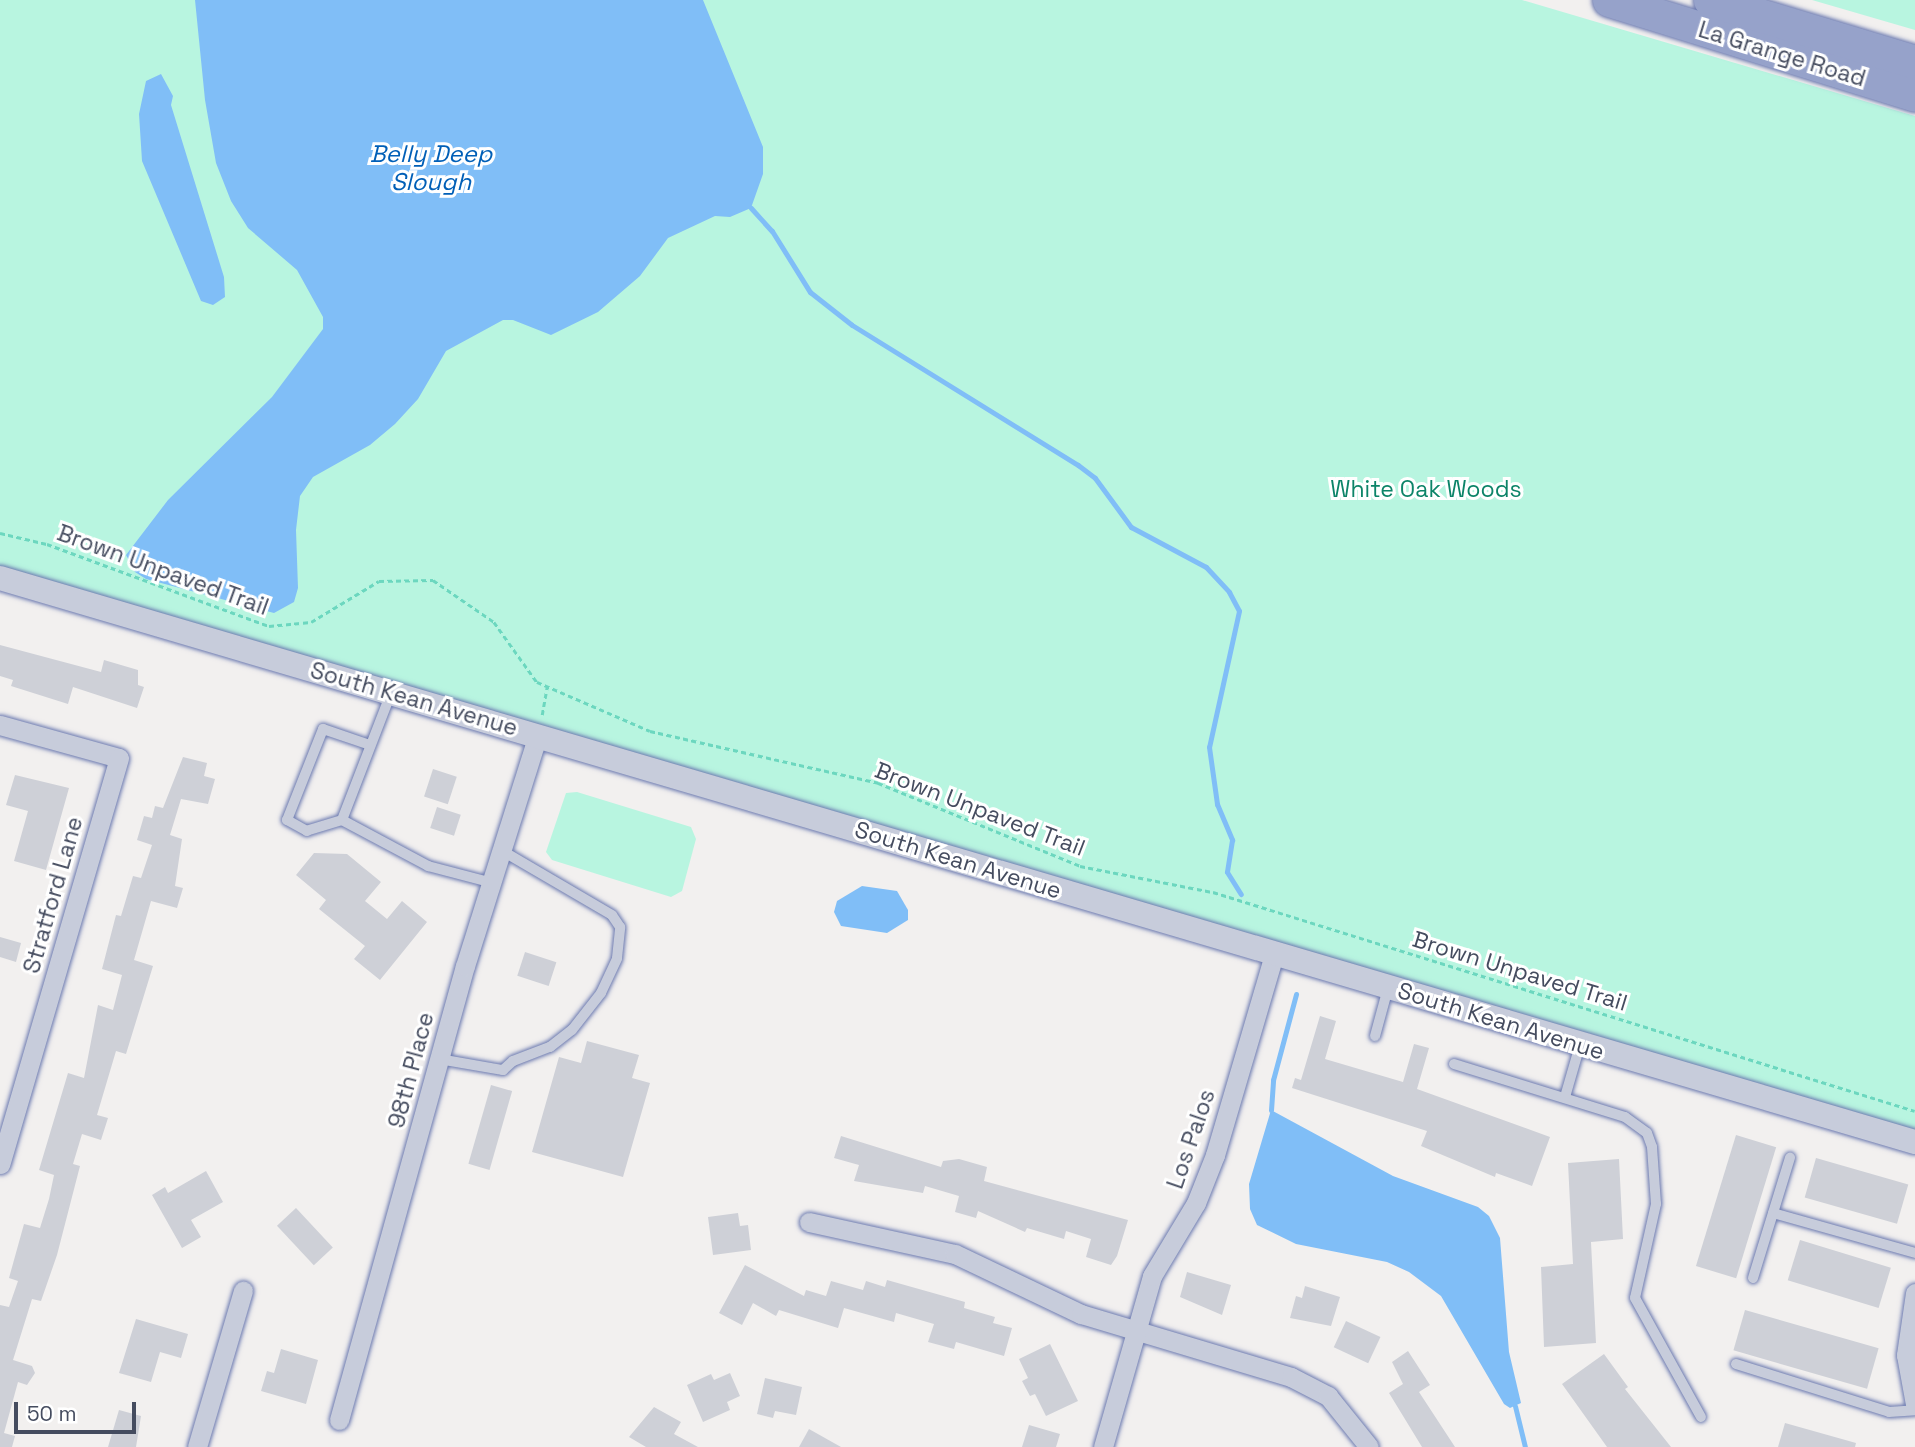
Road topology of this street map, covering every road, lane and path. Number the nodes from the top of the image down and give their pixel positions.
1 (1609, 0) edge
2 (1710, 0) edge
3 (1915, 62) edge
4 (1915, 95) edge
5 (0, 533) edge
6 (0, 578) edge
7 (547, 687) junction
8 (391, 692) junction
9 (0, 725) edge
10 (538, 735) junction
11 (370, 745) junction
12 (341, 820) junction
13 (504, 852) junction
14 (493, 883) junction
15 (1275, 954) junction
16 (1389, 987) junction
17 (1374, 1036) dead end
18 (1580, 1045) junction
19 (439, 1059) junction
20 (1454, 1065) dead end
21 (1565, 1097) junction
22 (1915, 1111) edge
23 (1915, 1142) edge
24 (1790, 1158) dead end
25 (0, 1164) edge
26 (1773, 1213) junction
27 (808, 1222) dead end
28 (1915, 1253) edge
29 (1753, 1278) dead end
30 (243, 1291) dead end
31 (1915, 1293) edge
32 (1136, 1331) junction
33 (1737, 1364) dead end
34 (1915, 1404) edge
35 (1915, 1410) edge
36 (1701, 1417) dead end
37 (339, 1420) dead end
38 (197, 1447) edge
39 (1103, 1447) edge
40 (1368, 1447) edge

1 - 4 highway, La Grange Road
2 - 3 highway, La Grange Road
5 - 7 path, Brown Unpaved Trail
6 - 8 street, South Kean Avenue
7 - 10 path
7 - 22 path, Brown Unpaved Trail
8 - 10 street, South Kean Avenue
8 - 11 lane
9 - 25 street, Stratford Lane
10 - 13 street, 98th Place
10 - 15 street, South Kean Avenue
11 - 12 lane
11 - 12 lane
12 - 14 lane
13 - 14 street, 98th Place
13 - 19 lane
14 - 19 street, 98th Place
15 - 16 street, South Kean Avenue
15 - 32 street, Los Palos
16 - 17 lane
16 - 18 street, South Kean Avenue
18 - 21 lane
18 - 23 street, South Kean Avenue
19 - 37 street, 98th Place
20 - 21 lane
21 - 36 lane
24 - 26 lane
26 - 28 lane
26 - 29 lane
27 - 32 street
30 - 38 street
31 - 34 street
32 - 39 street, Los Palos
32 - 40 street
33 - 35 lane

